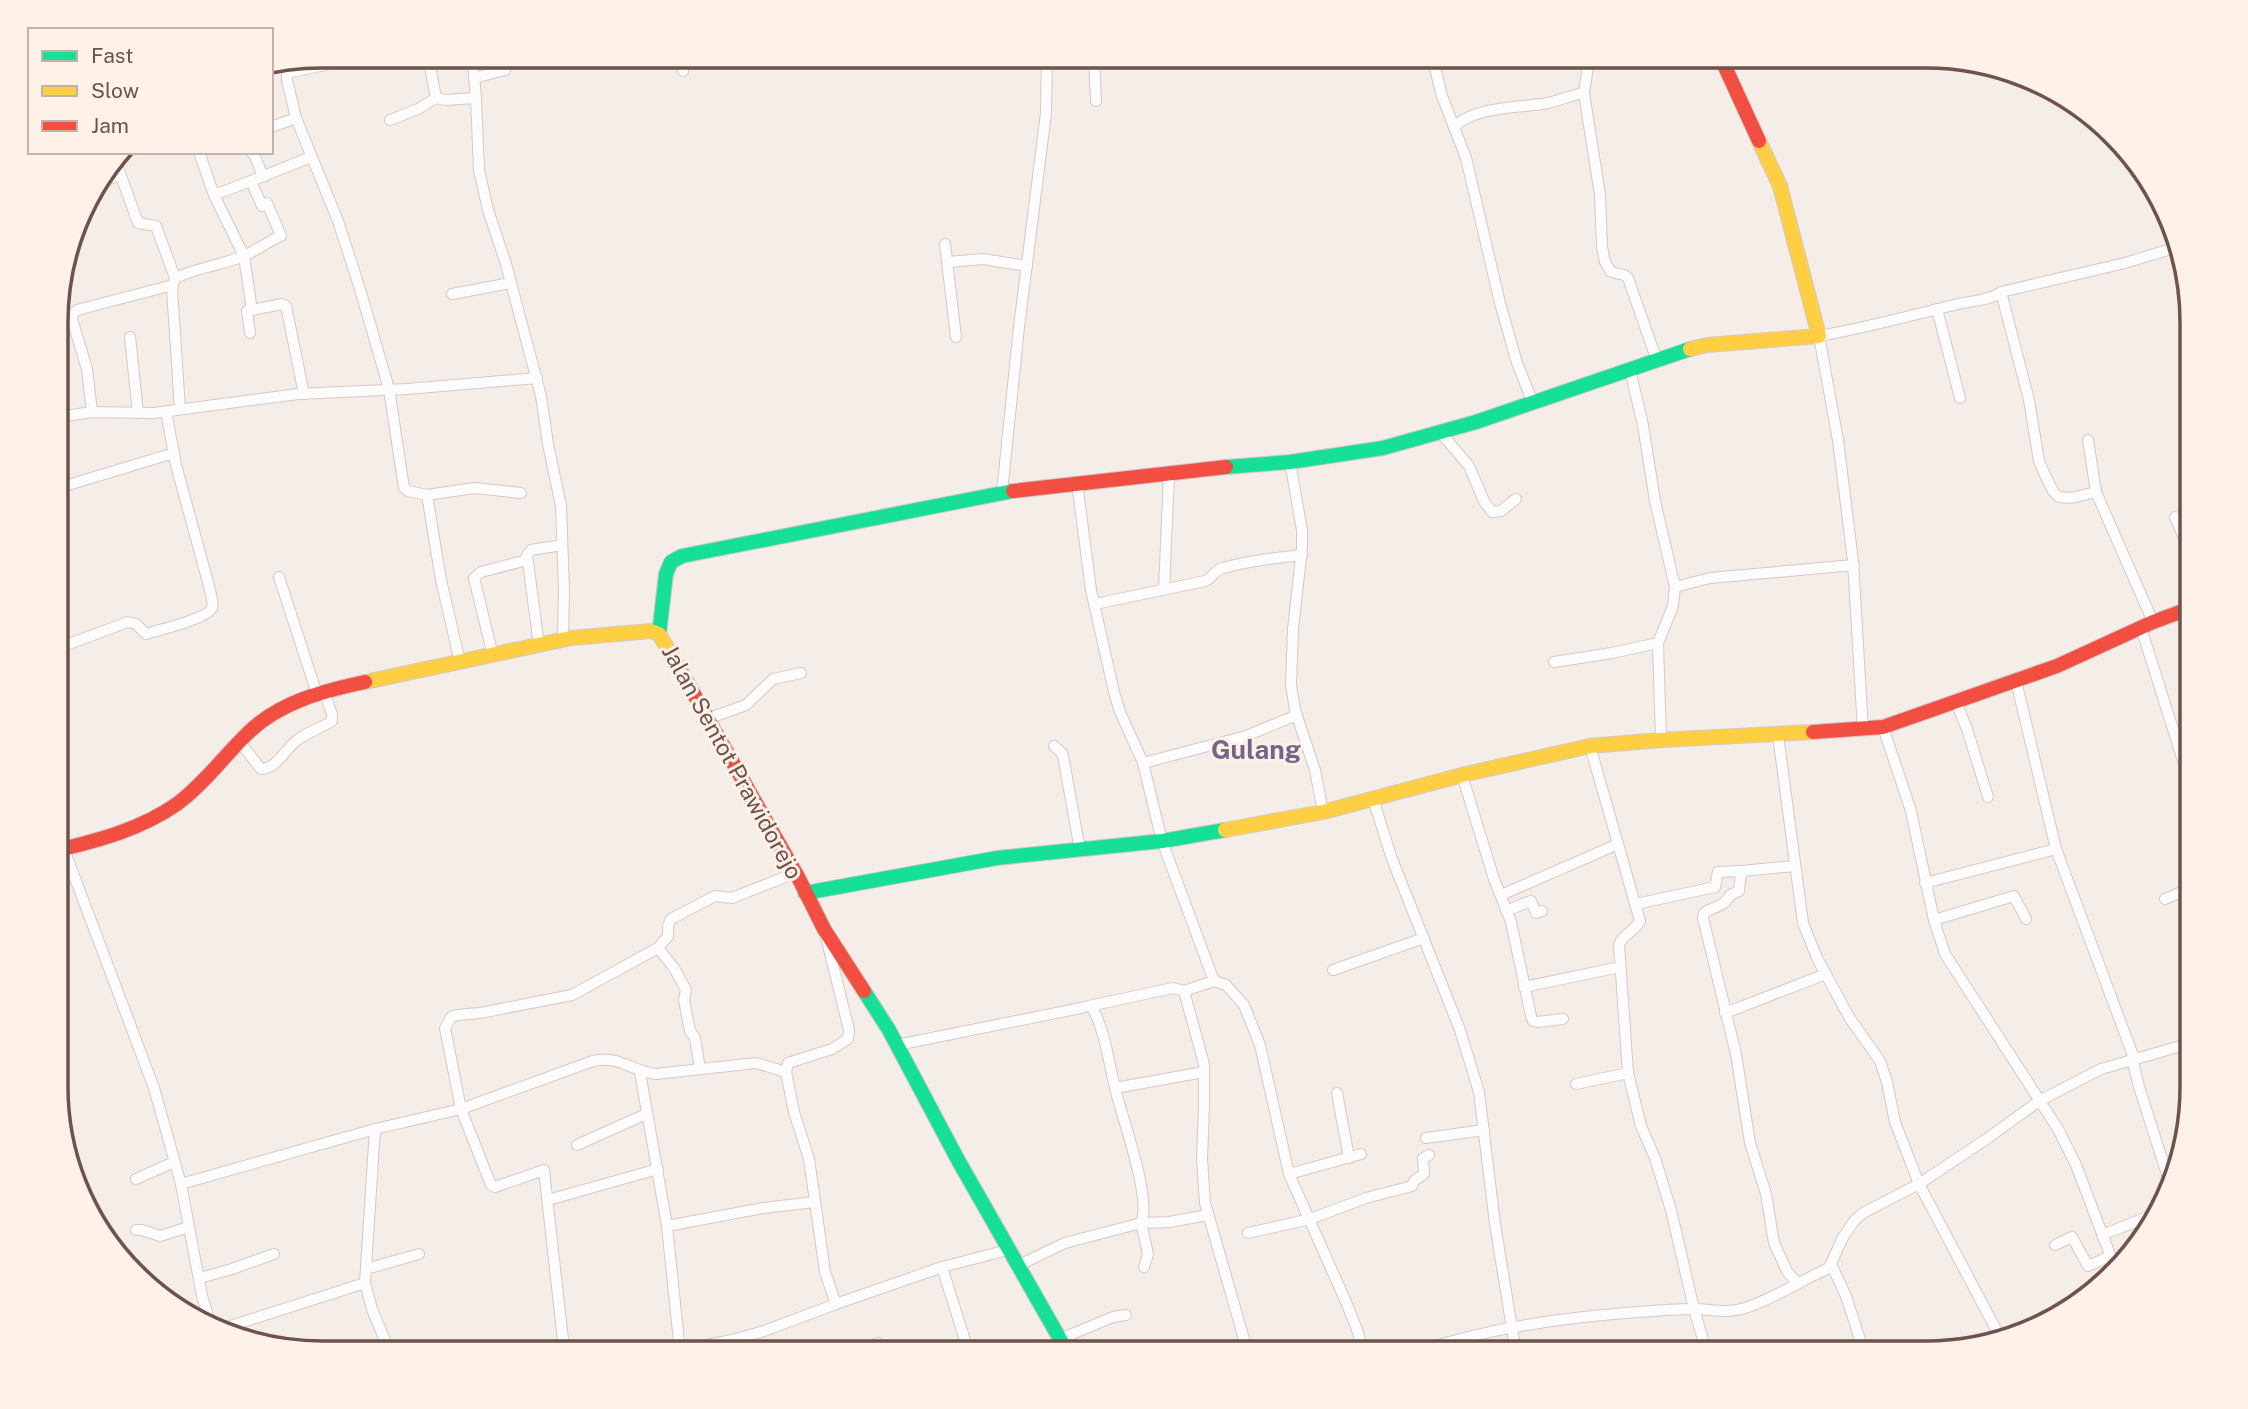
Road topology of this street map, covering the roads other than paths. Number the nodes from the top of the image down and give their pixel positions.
1 (430, 68) edge
2 (473, 68) edge
3 (505, 68) edge
4 (683, 68) edge
5 (1047, 68) edge
6 (1094, 68) edge
7 (1435, 68) edge
8 (1588, 68) edge
9 (1726, 68) edge
10 (290, 70) edge
11 (683, 71) dead end
12 (474, 78) junction
13 (1584, 93) junction
14 (436, 98) junction
15 (476, 98) junction
16 (1096, 101) dead end
17 (296, 118) junction
18 (390, 120) dead end
19 (273, 126) edge
20 (1454, 127) junction
21 (199, 154) edge
22 (253, 154) edge
23 (311, 157) junction
24 (119, 170) edge
25 (121, 175) junction
26 (114, 177) edge
27 (263, 177) junction
28 (251, 181) junction
29 (214, 195) junction
30 (945, 244) dead end
31 (2169, 250) edge
32 (244, 256) junction
33 (948, 262) junction
34 (1027, 266) junction
35 (174, 281) junction
36 (511, 283) junction
37 (2001, 292) junction
38 (452, 294) dead end
39 (1937, 309) junction
40 (252, 310) junction
41 (250, 332) dead end
42 (1819, 336) junction
43 (130, 337) dead end
44 (956, 337) dead end
45 (1656, 358) junction
46 (1630, 370) junction
47 (537, 378) junction
48 (389, 390) junction
49 (304, 394) junction
50 (1960, 398) dead end
51 (1533, 403) junction
52 (180, 409) junction
53 (166, 411) junction
54 (92, 412) junction
55 (138, 413) junction
56 (68, 416) edge
57 (1440, 432) junction
58 (2088, 440) dead end
59 (174, 453) junction
60 (1290, 462) junction
61 (1169, 474) junction
62 (1077, 484) junction
63 (68, 485) edge
64 (1002, 492) junction
65 (2096, 492) junction
66 (521, 493) dead end
67 (427, 495) junction
68 (1516, 499) dead end
69 (2175, 517) dead end
70 (2180, 528) edge
71 (562, 545) junction
72 (1302, 555) junction
73 (527, 561) junction
74 (1854, 565) junction
75 (279, 577) dead end
76 (1675, 587) junction
77 (1164, 589) junction
78 (1095, 604) junction
79 (2180, 613) edge
80 (2147, 625) junction
81 (659, 634) junction
82 (563, 640) junction
83 (1658, 643) junction
84 (68, 644) edge
85 (539, 645) junction
86 (493, 656) junction
87 (460, 662) junction
88 (1554, 662) dead end
89 (801, 673) dead end
90 (2016, 681) junction
91 (323, 696) junction
92 (1956, 702) junction
93 (1297, 715) junction
94 (707, 719) junction
95 (1883, 727) junction
96 (1863, 730) junction
97 (1778, 735) junction
98 (1661, 740) junction
99 (241, 743) junction
100 (2180, 743) edge
101 (1054, 746) dead end
102 (1590, 747) junction
103 (1143, 763) junction
104 (1462, 775) junction
105 (1987, 797) dead end
106 (1373, 799) junction
107 (1323, 812) junction
108 (1162, 841) junction
109 (1618, 844) junction
110 (68, 847) edge
111 (2056, 849) junction
112 (1080, 850) junction
113 (1795, 866) junction
114 (68, 867) edge
115 (1741, 871) junction
116 (795, 873) junction
117 (1925, 883) junction
118 (805, 893) junction
119 (2180, 893) edge
120 (1501, 895) junction
121 (2165, 900) dead end
122 (1636, 904) junction
123 (1506, 911) junction
124 (1542, 911) dead end
125 (2026, 919) dead end
126 (1934, 920) junction
127 (824, 929) junction
128 (1424, 938) junction
129 (659, 948) junction
130 (1620, 967) junction
131 (1333, 970) dead end
132 (1826, 974) junction
133 (1214, 981) junction
134 (1524, 986) junction
135 (1184, 991) junction
136 (1089, 1006) junction
137 (1725, 1013) junction
138 (1563, 1019) dead end
139 (897, 1045) junction
140 (2180, 1046) edge
141 (2133, 1058) junction
142 (701, 1069) junction
143 (640, 1072) junction
144 (786, 1072) junction
145 (1204, 1072) junction
146 (1628, 1073) junction
147 (1576, 1084) dead end
148 (1115, 1088) junction
149 (1337, 1093) dead end
150 (2039, 1101) junction
151 (461, 1109) junction
152 (646, 1114) junction
153 (375, 1129) junction
154 (1484, 1130) junction
155 (1426, 1138) dead end
156 (577, 1145) dead end
157 (1361, 1154) dead end
158 (1429, 1155) dead end
159 (1349, 1158) junction
160 (174, 1162) junction
161 (658, 1169) junction
162 (2165, 1170) edge
163 (1289, 1174) junction
164 (136, 1179) dead end
165 (181, 1184) junction
166 (1919, 1184) junction
167 (548, 1200) junction
168 (814, 1202) junction
169 (1208, 1215) junction
170 (1310, 1219) junction
171 (2142, 1220) edge
172 (1141, 1223) junction
173 (667, 1226) junction
174 (189, 1227) junction
175 (136, 1230) dead end
176 (1248, 1233) dead end
177 (2102, 1236) junction
178 (2055, 1245) dead end
179 (1008, 1250) junction
180 (274, 1254) dead end
181 (419, 1254) dead end
182 (2111, 1260) edge
183 (2109, 1262) edge
184 (1831, 1264) junction
185 (1017, 1266) junction
186 (942, 1267) junction
187 (1144, 1267) dead end
188 (366, 1269) junction
189 (200, 1278) junction
190 (365, 1283) junction
191 (1797, 1283) junction
192 (836, 1304) junction
193 (1694, 1309) junction
194 (207, 1314) edge
195 (1125, 1315) dead end
196 (235, 1325) edge
197 (1511, 1328) junction
198 (1996, 1331) edge
199 (1060, 1339) joint
200 (732, 1340) joint
201 (385, 1341) edge
202 (563, 1341) edge
203 (679, 1341) edge
204 (727, 1341) edge
205 (965, 1341) edge
206 (1245, 1341) edge
207 (1360, 1341) edge
208 (1448, 1341) edge
209 (1514, 1341) edge
210 (1703, 1341) edge
211 (1860, 1341) edge

1 - 14 street
2 - 12 street
3 - 12 street
4 - 11 street
5 - 34 street
6 - 16 street
7 - 20 street
8 - 13 street
9 - 42 street
10 - 17 street
12 - 15 street
13 - 20 street
13 - 45 street
14 - 15 street
14 - 18 street
15 - 36 street
17 - 19 street
17 - 23 street
20 - 51 street
21 - 29 street
22 - 27 street
23 - 27 street
23 - 48 street
24 - 25 street
25 - 26 street
25 - 35 street
27 - 28 street
28 - 29 street
28 - 32 street
29 - 32 street
30 - 33 street
31 - 37 street
32 - 35 street
32 - 40 street
33 - 34 street
33 - 44 street
34 - 64 street
35 - 52 street
35 - 54 street
36 - 38 street
36 - 47 street
37 - 39 street
37 - 65 street
39 - 42 street
39 - 50 street
40 - 41 street
40 - 49 street
42 - 45 street
42 - 74 street
43 - 55 street
45 - 46 street
46 - 51 street
46 - 76 street
47 - 48 street
47 - 71 street
48 - 49 street
48 - 67 street
49 - 52 street
51 - 57 street
52 - 53 street
53 - 55 street
53 - 59 street
54 - 55 street
54 - 56 street
57 - 60 street
57 - 68 street
58 - 65 street
59 - 63 street
59 - 84 street
60 - 61 street
60 - 72 street
61 - 62 street
61 - 77 street
62 - 64 street
62 - 78 street
64 - 81 street
65 - 80 street
66 - 67 street
67 - 87 street
69 - 70 street
71 - 73 street
71 - 82 street
72 - 77 street
72 - 93 street
73 - 85 street
73 - 86 street
74 - 76 street
74 - 96 street
75 - 91 street
76 - 83 street
77 - 78 street
78 - 103 street
79 - 80 street
80 - 90 street
80 - 100 street
81 - 82 street, Jalan Sentot Prawidorejo
81 - 94 street, Jalan Sentot Prawidorejo
82 - 85 street, Jalan Sentot Prawidorejo
83 - 88 street
83 - 98 street
85 - 86 street, Jalan Sentot Prawidorejo
86 - 87 street, Jalan Sentot Prawidorejo
87 - 91 street, Jalan Sentot Prawidorejo
89 - 94 street
90 - 92 street
90 - 111 street
91 - 99 street, Jalan Sentot Prawidorejo
91 - 99 street
92 - 95 street
92 - 105 street
93 - 103 street
93 - 107 street
94 - 116 street, Jalan Sentot Prawidorejo
95 - 96 street
95 - 117 street
96 - 97 street
97 - 98 street
97 - 113 street
98 - 102 street
99 - 110 street, Jalan Sentot Prawidorejo
101 - 112 street
102 - 104 street
102 - 109 street
103 - 108 street
104 - 106 street
104 - 120 street
106 - 107 street
106 - 128 street
107 - 108 street
108 - 112 street
108 - 133 street
109 - 120 street
109 - 122 street
111 - 117 street
111 - 141 street
112 - 118 street
113 - 115 street
113 - 132 street
114 - 160 street
115 - 122 street
115 - 137 street
116 - 118 street, Jalan Sentot Prawidorejo
116 - 129 street
117 - 126 street
118 - 127 street, Jalan Sentot Prawidorejo
119 - 121 street
120 - 123 street
122 - 130 street
123 - 124 street
123 - 134 street
125 - 126 street
126 - 150 street
127 - 139 street, Jalan Sentot Prawidorejo
127 - 144 street
128 - 131 street
128 - 154 street
129 - 142 street
129 - 151 street
130 - 134 street
130 - 146 street
132 - 137 street
132 - 166 street
133 - 135 street
133 - 163 street
134 - 138 street
135 - 136 street
135 - 145 street
136 - 139 street
136 - 148 street
137 - 191 street
139 - 179 street, Jalan Sentot Prawidorejo
140 - 141 street
141 - 150 street
141 - 162 street
142 - 143 street
142 - 144 street
143 - 151 street
143 - 152 street
144 - 168 street
145 - 148 street
145 - 169 street
146 - 147 street
146 - 193 street
148 - 172 street
149 - 159 street
150 - 166 street
150 - 177 street
151 - 153 street
151 - 167 street
152 - 156 street
152 - 161 street
153 - 165 street
153 - 188 street
154 - 155 street
154 - 197 street
157 - 159 street
158 - 170 street
159 - 163 street
160 - 164 street
160 - 165 street
161 - 167 street
161 - 173 street
163 - 170 street
165 - 174 street
166 - 184 street
166 - 198 street
167 - 202 street
168 - 173 street
168 - 192 street
169 - 172 street
169 - 206 street
170 - 176 street
170 - 207 street
171 - 177 street
172 - 185 street
172 - 187 street
173 - 203 street
174 - 175 street
174 - 189 street
177 - 182 street
178 - 183 street
179 - 185 street, Jalan Sentot Prawidorejo
179 - 186 street
180 - 189 street
181 - 188 street
184 - 191 street
184 - 211 street
185 - 199 street, Jalan Sentot Prawidorejo
186 - 192 street
186 - 205 street
188 - 190 street
189 - 194 street
190 - 196 street
190 - 201 street
191 - 193 street
192 - 200 street
193 - 197 street
193 - 210 street
195 - 199 street
197 - 208 street
197 - 209 street
200 - 204 street

